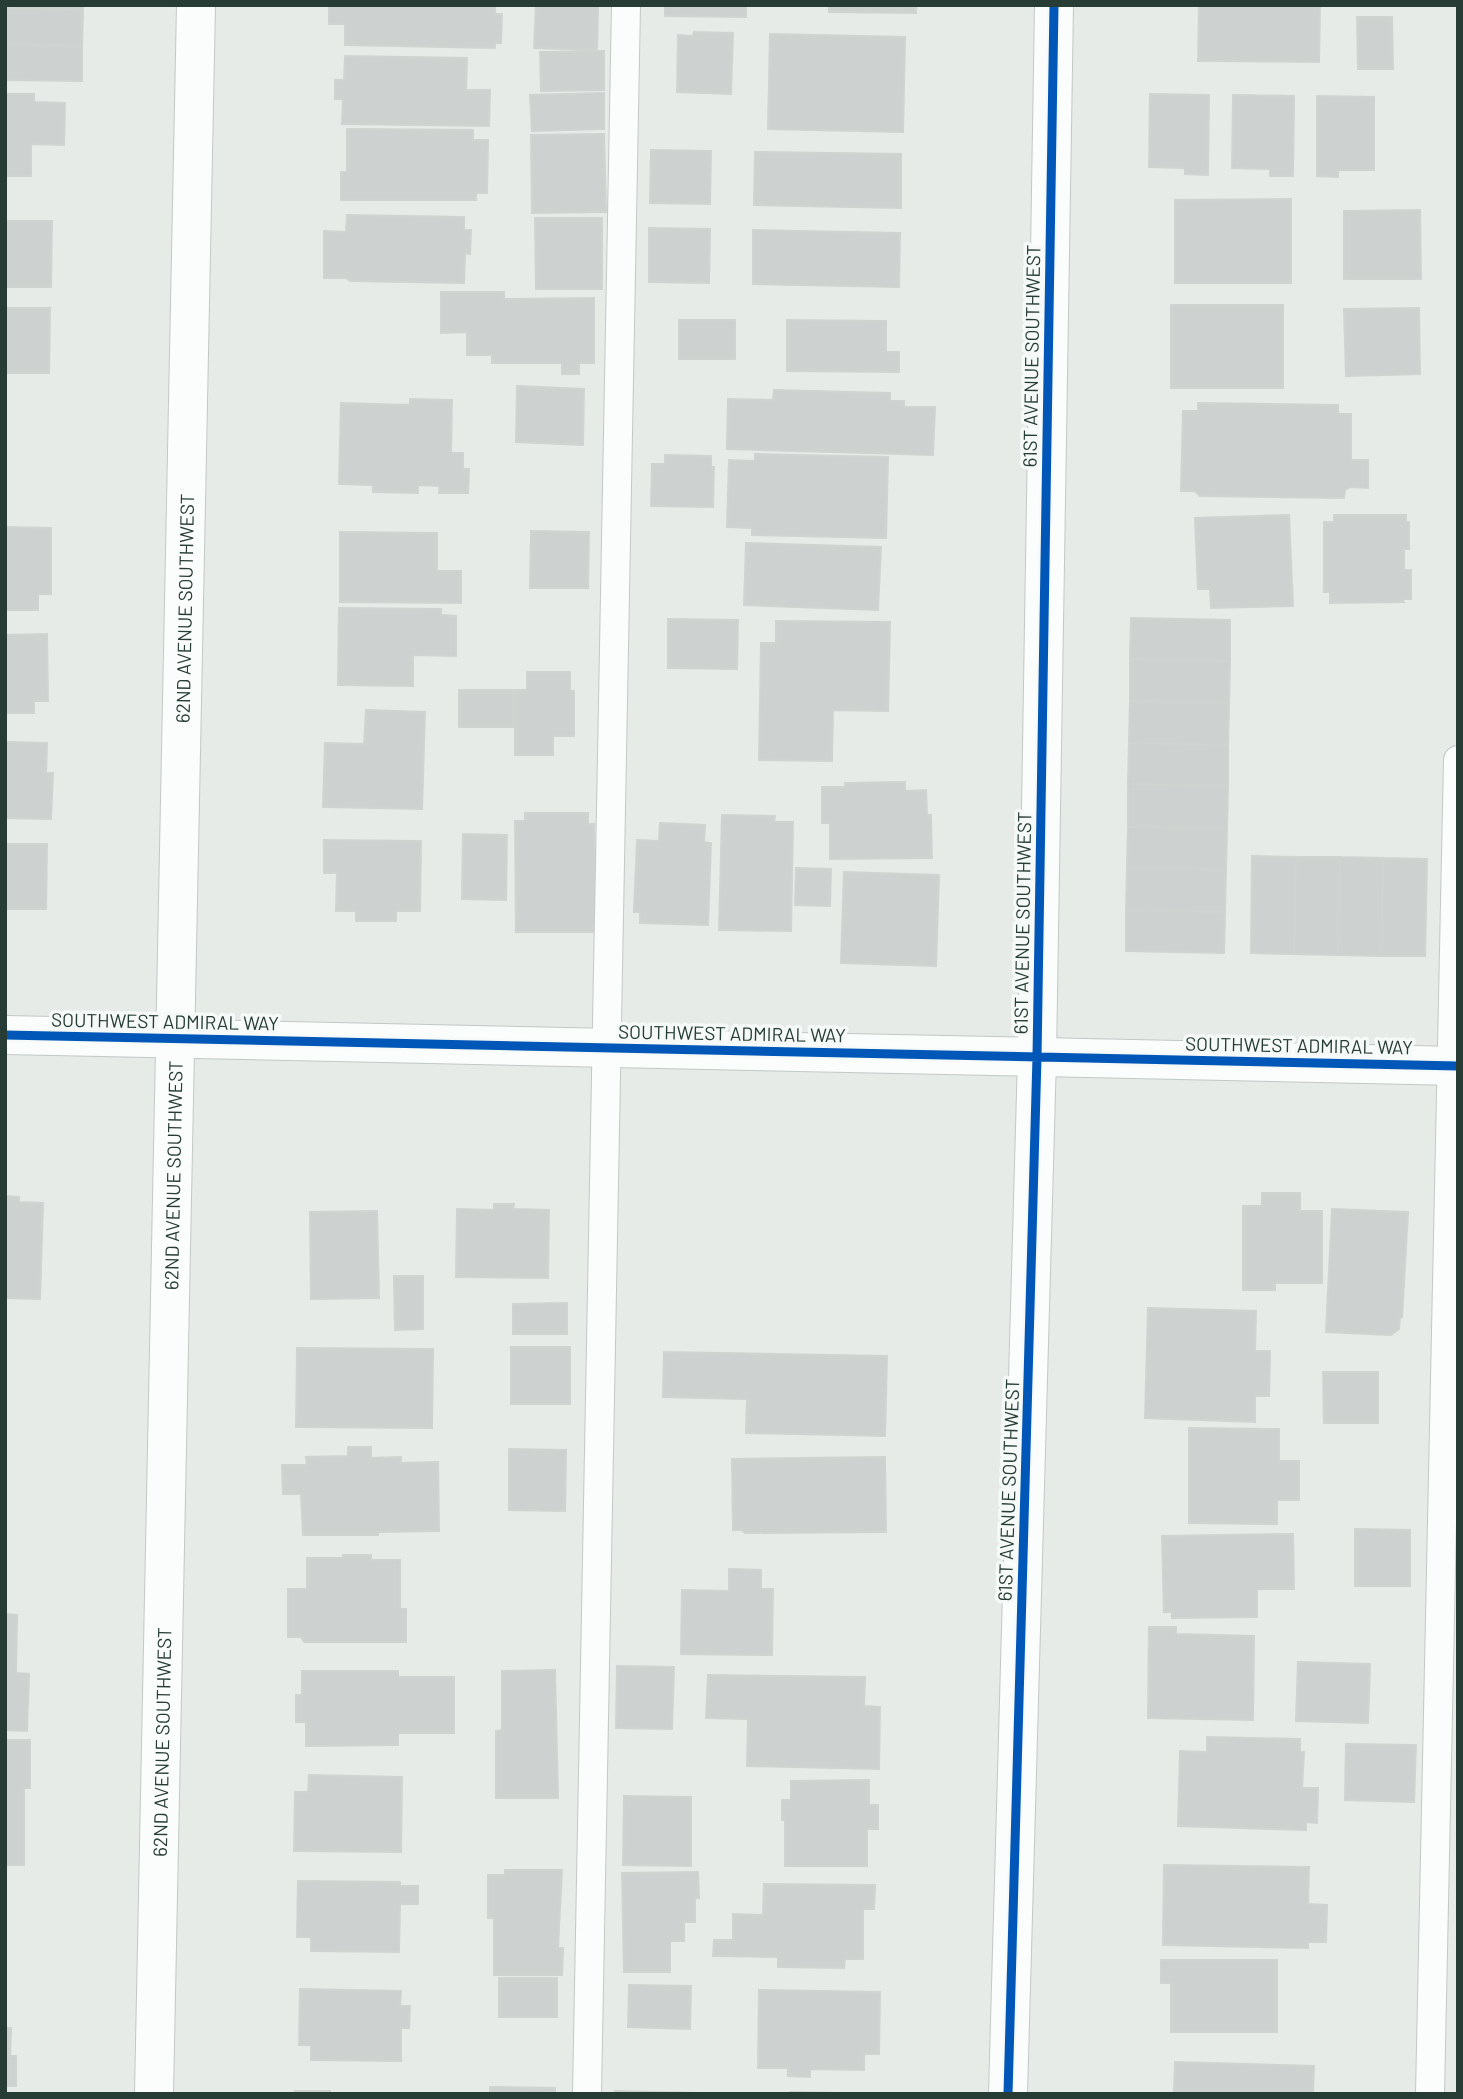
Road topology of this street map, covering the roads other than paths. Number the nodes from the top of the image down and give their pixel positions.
1 (195, 5) edge
2 (626, 5) edge
3 (1054, 5) edge
4 (1458, 760) edge
5 (5, 1035) edge
6 (173, 1039) junction
7 (607, 1048) junction
8 (1037, 1057) junction
9 (1454, 1066) edge
10 (154, 2094) edge
11 (587, 2094) edge
12 (1008, 2094) edge
13 (1430, 2094) edge

1 - 6 street, 62ND AVENUE SOUTHWEST
2 - 7 lane
3 - 8 street, 61ST AVENUE SOUTHWEST
4 - 9 lane
5 - 6 street, SOUTHWEST ADMIRAL WAY
6 - 7 street, SOUTHWEST ADMIRAL WAY
6 - 10 street, 62ND AVENUE SOUTHWEST
7 - 8 street, SOUTHWEST ADMIRAL WAY
7 - 11 lane
8 - 9 street, SOUTHWEST ADMIRAL WAY
8 - 12 street, 61ST AVENUE SOUTHWEST
9 - 13 lane

